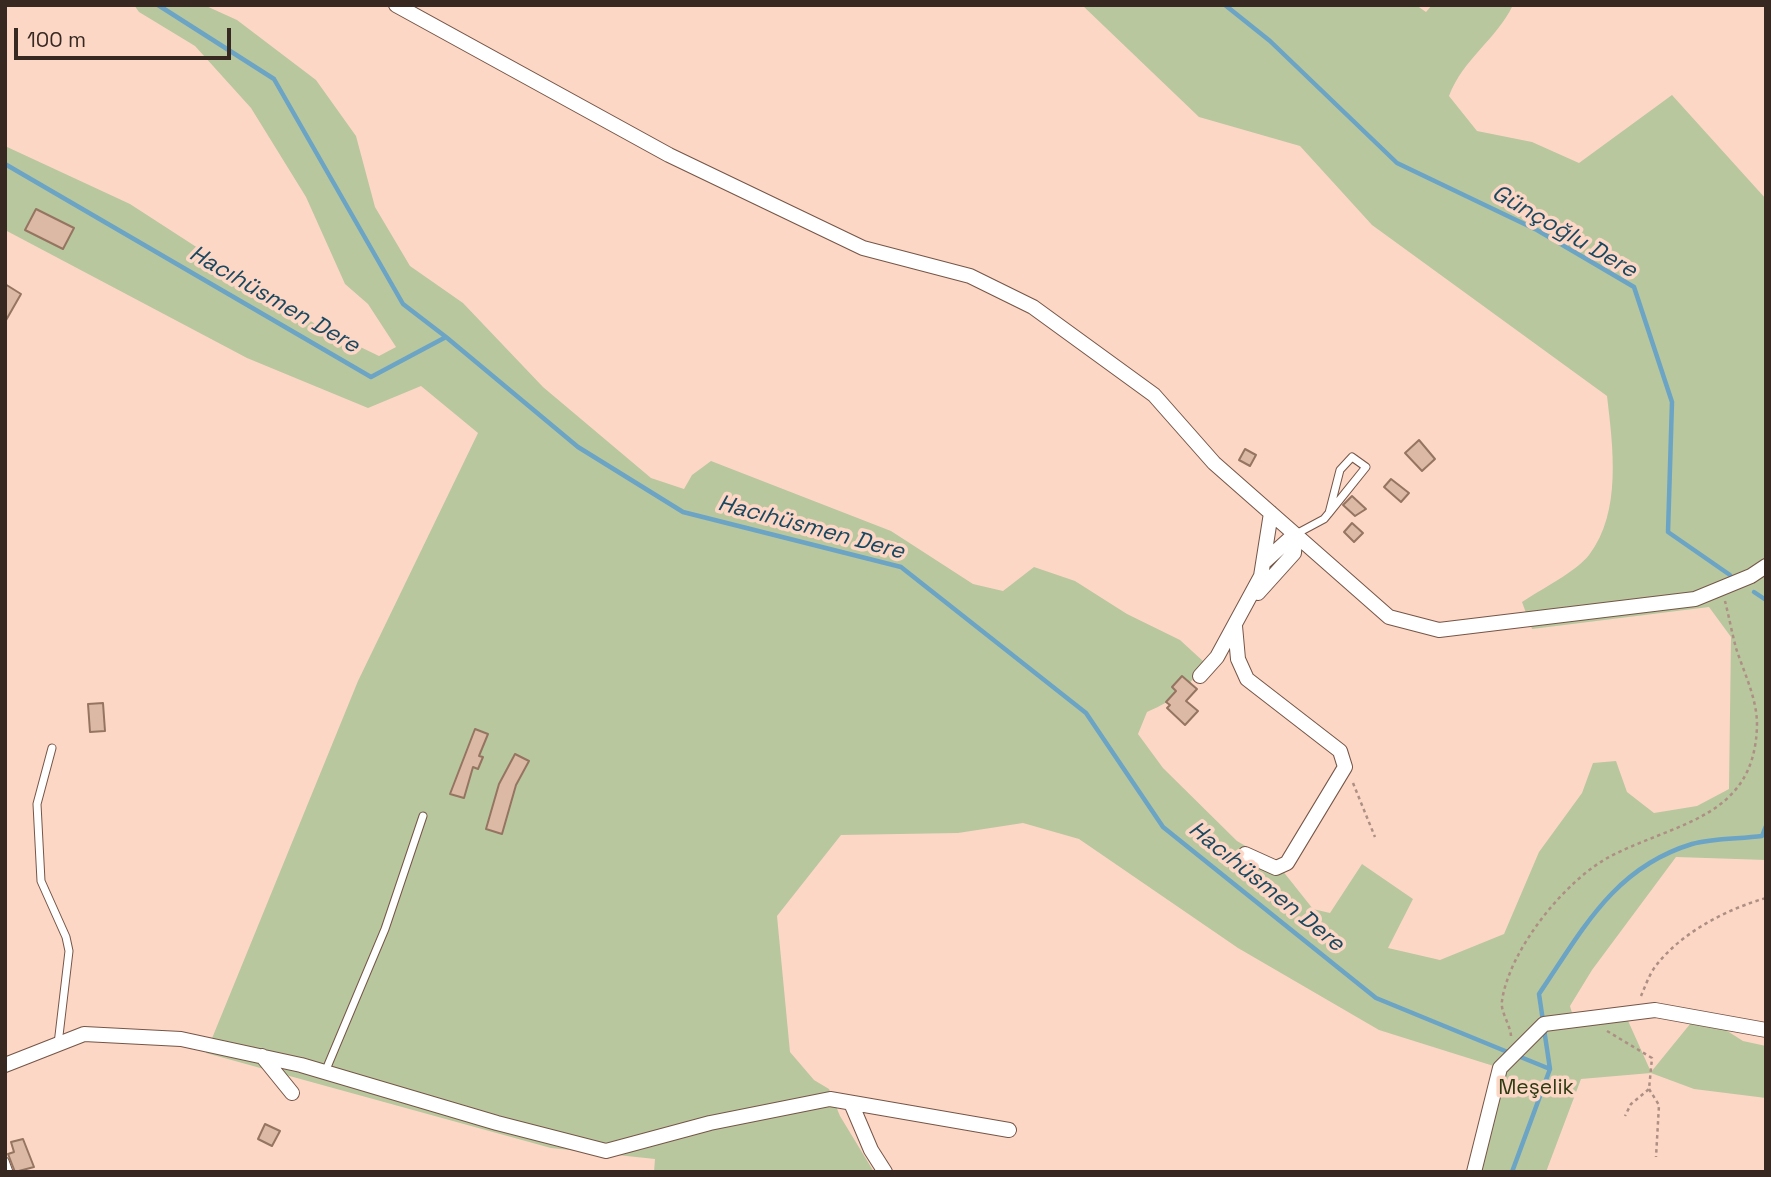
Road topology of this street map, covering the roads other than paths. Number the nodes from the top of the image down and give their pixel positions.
1 (396, 5) edge
2 (1271, 513) junction
3 (1329, 513) junction
4 (1295, 534) junction
5 (1263, 564) junction
6 (1766, 566) edge
7 (1248, 603) junction
8 (1234, 626) junction
9 (1200, 676) dead end
10 (52, 748) dead end
11 (423, 816) dead end
12 (1245, 854) dead end
13 (1766, 1030) edge
14 (58, 1045) junction
15 (262, 1056) junction
16 (5, 1065) edge
17 (325, 1072) junction
18 (292, 1093) dead end
19 (851, 1103) junction
20 (1009, 1130) dead end
21 (5, 1161) edge
22 (9, 1172) edge
23 (885, 1172) edge
24 (1474, 1172) edge

1 - 2 street
2 - 4 street
2 - 5 street
3 - 3 lane
3 - 4 lane
4 - 5 street
4 - 6 street
4 - 7 street
5 - 7 street
7 - 8 street
8 - 9 street
8 - 12 street
10 - 14 lane
11 - 17 lane
13 - 24 street
14 - 15 street
14 - 16 street
15 - 17 street
15 - 18 street
17 - 19 street
19 - 20 street
19 - 23 street
21 - 22 lane

